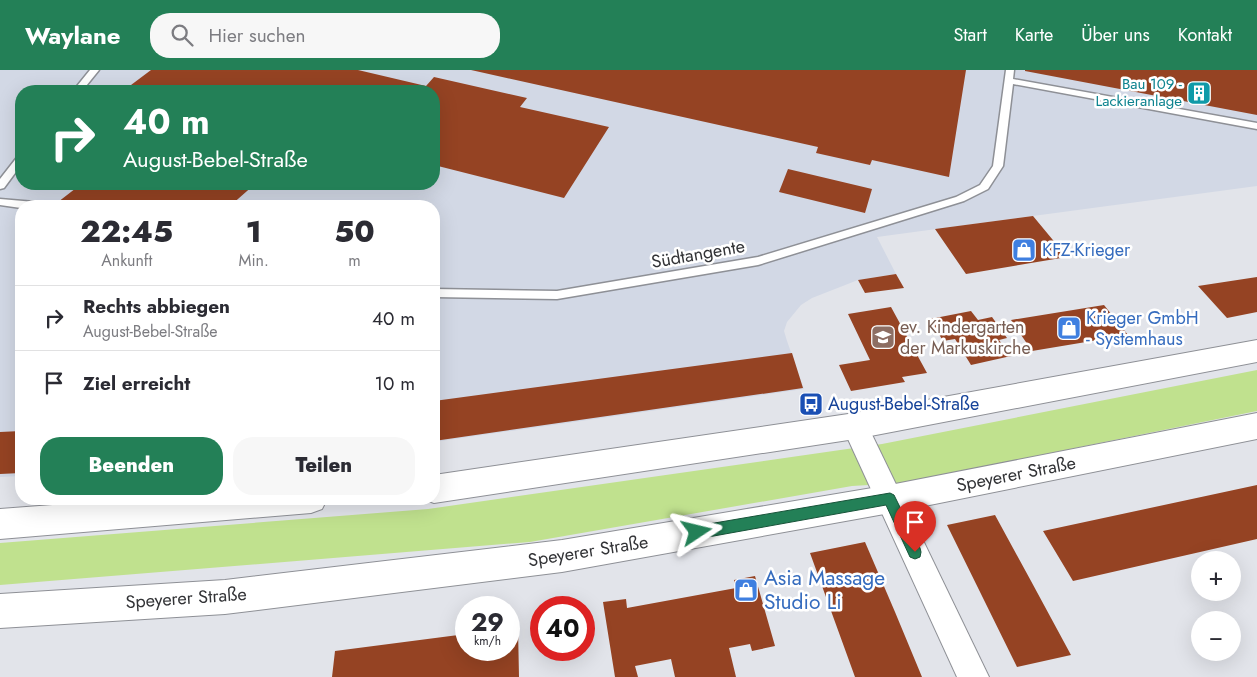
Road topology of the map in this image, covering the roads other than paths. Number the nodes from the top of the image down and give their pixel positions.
1 (94, 70) edge
2 (1010, 70) edge
3 (1009, 81) junction
4 (82, 85) edge
5 (1257, 126) edge
6 (15, 166) edge
7 (0, 186) edge
8 (0, 202) edge
9 (15, 204) edge
10 (440, 293) edge
11 (1257, 351) edge
12 (855, 426) junction
13 (1257, 426) edge
14 (440, 488) edge
15 (890, 499) junction
16 (236, 505) edge
17 (0, 524) edge
18 (0, 610) edge
19 (973, 677) edge

1 - 4 lane
2 - 3 lane, Südtangente
3 - 5 lane
3 - 10 lane, Südtangente
6 - 7 lane
8 - 9 lane
11 - 12 street
12 - 14 street
12 - 15 street
13 - 15 street, Speyerer Straße
15 - 18 street, Speyerer Straße
15 - 19 street
16 - 17 street

